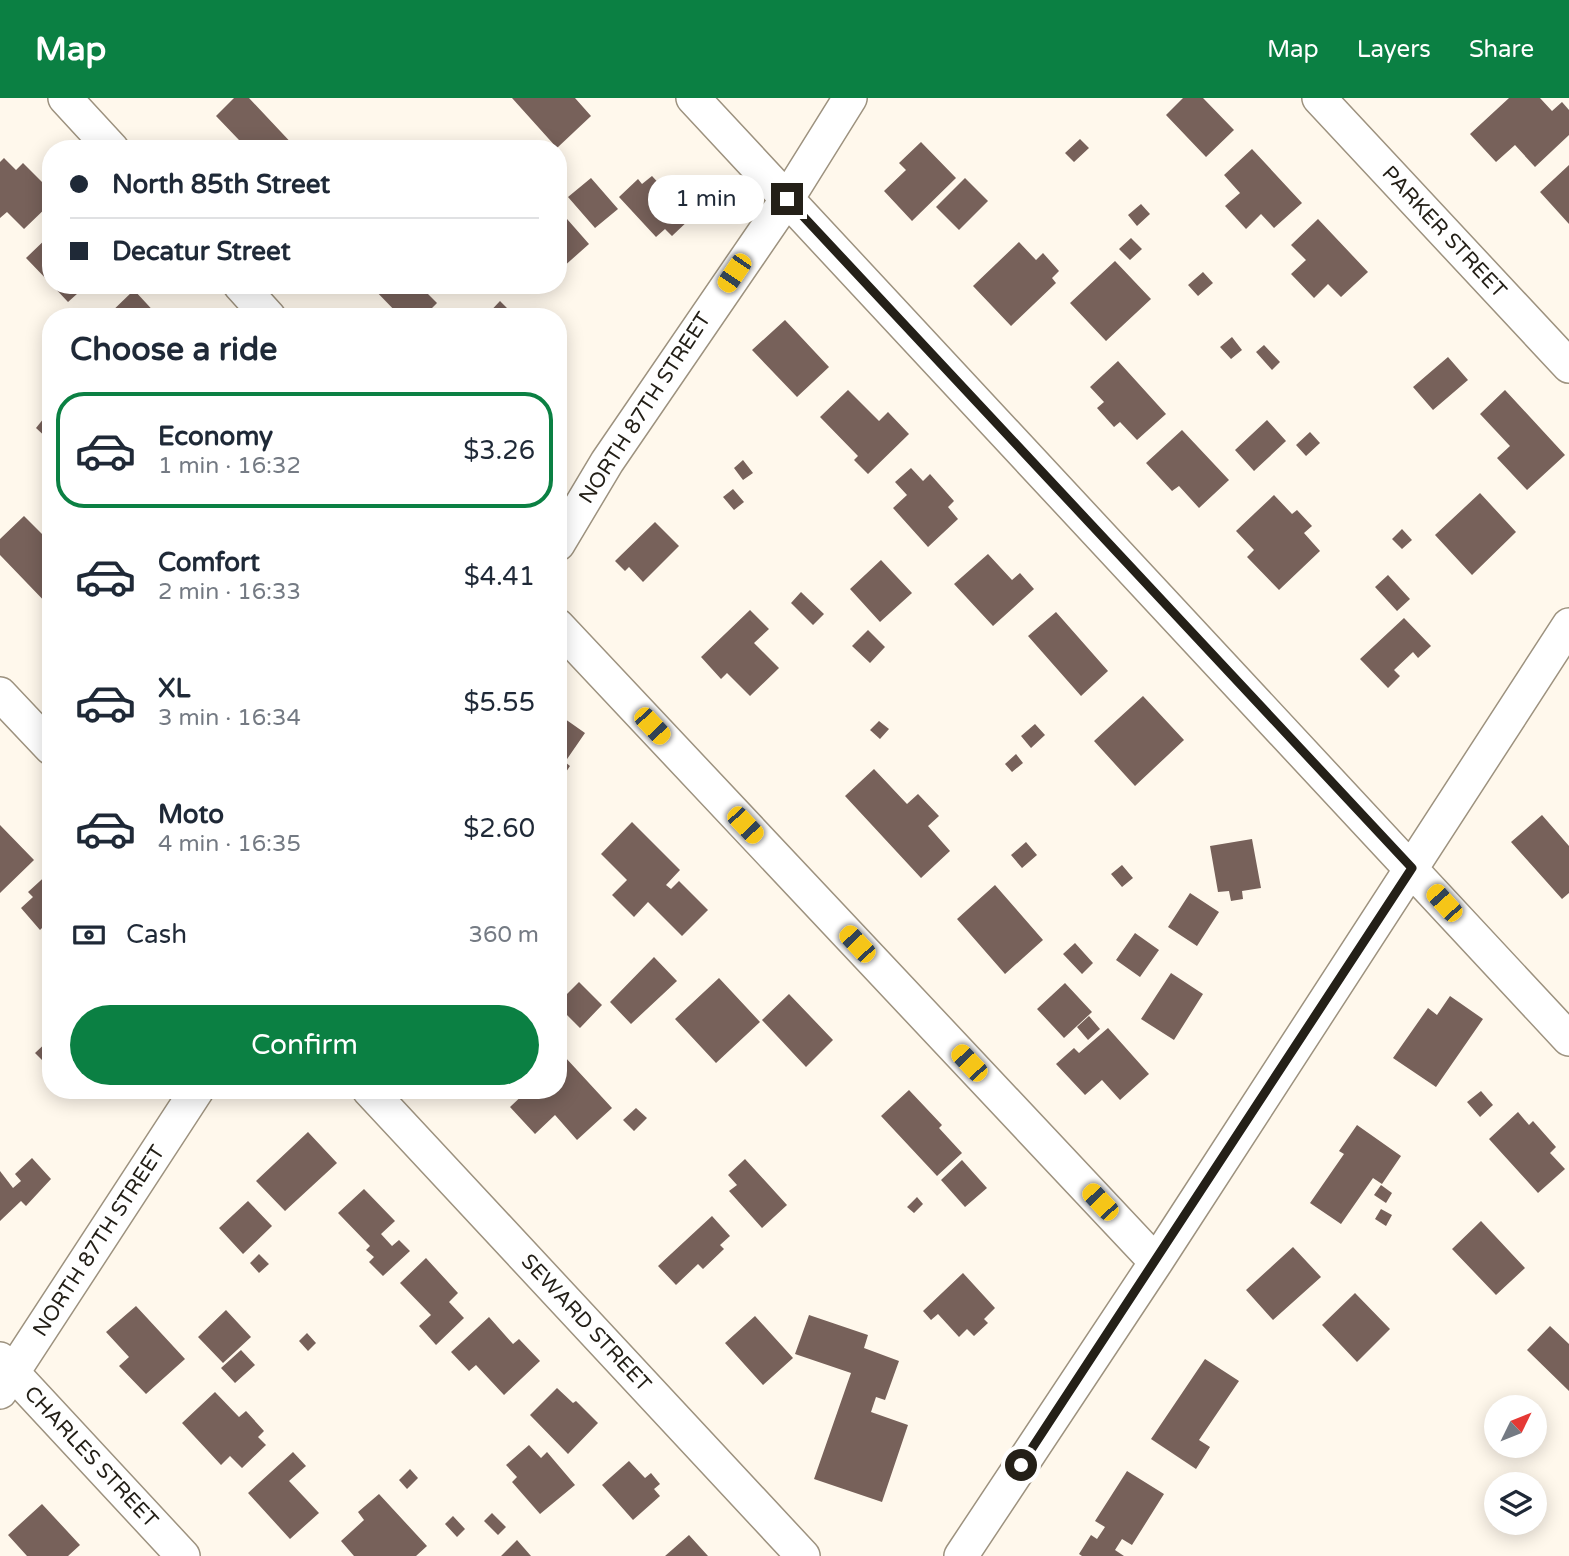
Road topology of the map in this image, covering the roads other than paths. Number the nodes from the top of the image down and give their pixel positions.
1 (65, 98) edge
2 (693, 98) edge
3 (850, 98) edge
4 (1319, 98) edge
5 (104, 140) edge
6 (787, 199) junction
7 (248, 294) edge
8 (261, 308) edge
9 (1569, 366) edge
10 (567, 529) edge
11 (1569, 625) edge
12 (567, 636) edge
13 (0, 694) edge
14 (42, 738) edge
15 (1412, 868) junction
16 (1569, 1039) edge
17 (191, 1099) edge
18 (377, 1099) edge
19 (1156, 1262) junction
20 (4, 1374) edge
21 (183, 1556) edge
22 (803, 1556) edge
23 (961, 1556) edge

1 - 5 street
2 - 6 street
3 - 6 street, NORTH 87TH STREET
4 - 9 street, PARKER STREET
6 - 10 street, NORTH 87TH STREET
6 - 15 street
7 - 8 street
11 - 15 street
12 - 19 street
13 - 14 street
15 - 16 street
15 - 19 street
17 - 20 street, NORTH 87TH STREET
18 - 22 street, SEWARD STREET
19 - 23 street
20 - 21 street, CHARLES STREET

